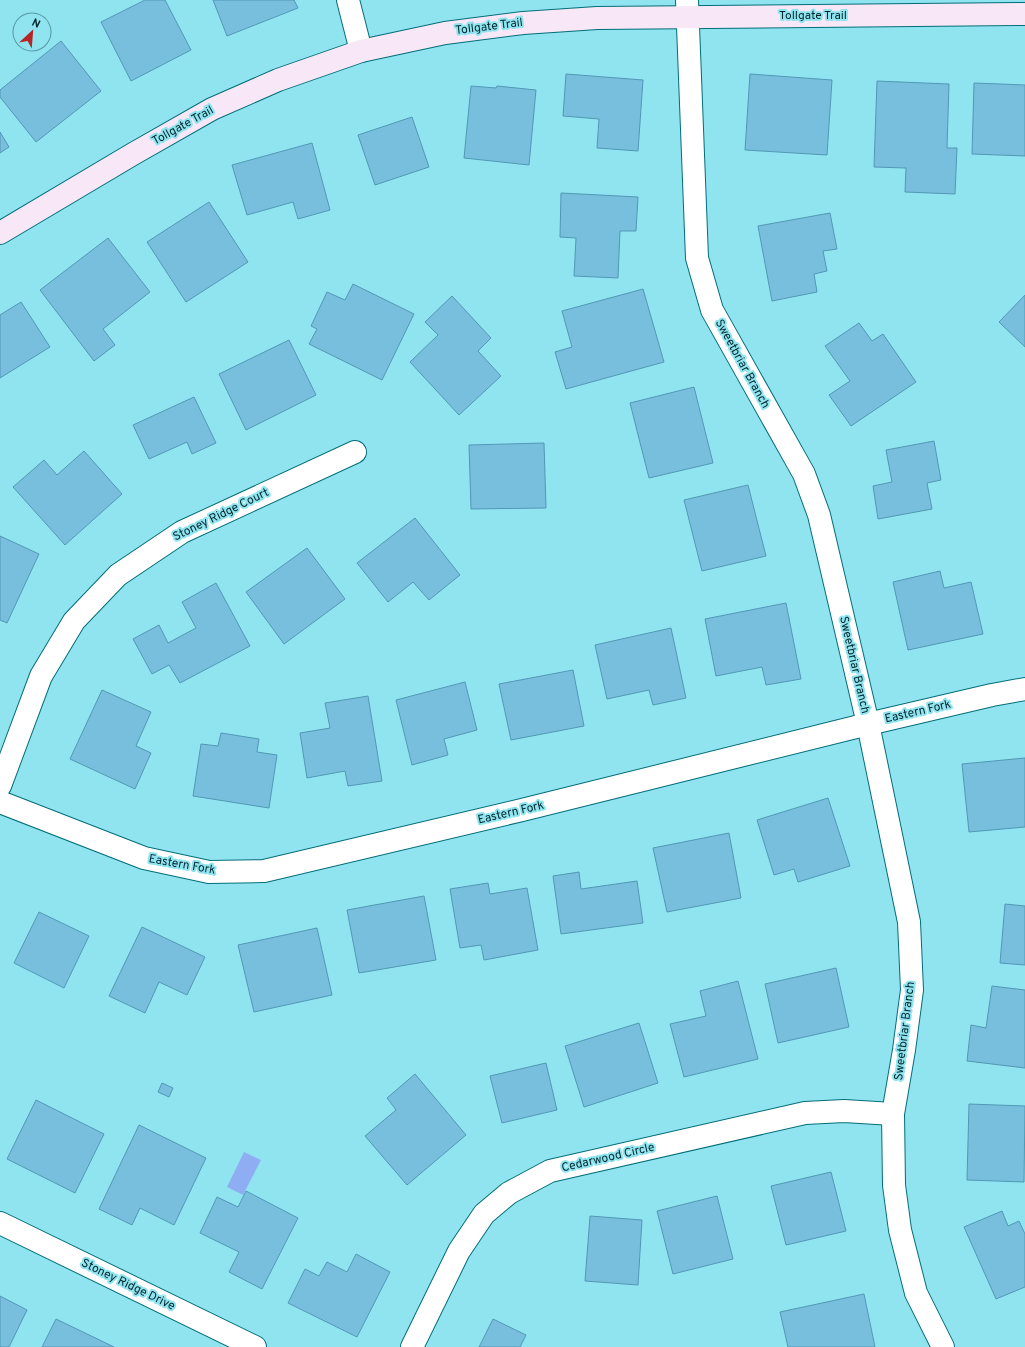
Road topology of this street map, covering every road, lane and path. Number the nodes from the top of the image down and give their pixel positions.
1 (348, 0) edge
2 (687, 8) edge
3 (1025, 14) edge
4 (361, 51) junction
5 (0, 233) edge
6 (355, 452) dead end
7 (1025, 689) edge
8 (868, 724) junction
9 (0, 786) edge
10 (0, 802) edge
11 (893, 1114) junction
12 (0, 1223) edge
13 (255, 1347) edge
14 (412, 1347) edge
15 (943, 1347) edge

1 - 4 street
2 - 3 street, Tollgate Trail
2 - 4 street, Tollgate Trail
2 - 8 street, Sweetbriar Branch
4 - 5 street, Tollgate Trail
6 - 9 street, Stoney Ridge Court
7 - 8 street, Eastern Fork
8 - 10 street, Eastern Fork
8 - 11 street, Sweetbriar Branch
11 - 14 street, Cedarwood Circle
11 - 15 street, Sweetbriar Branch
12 - 13 street, Stoney Ridge Drive

